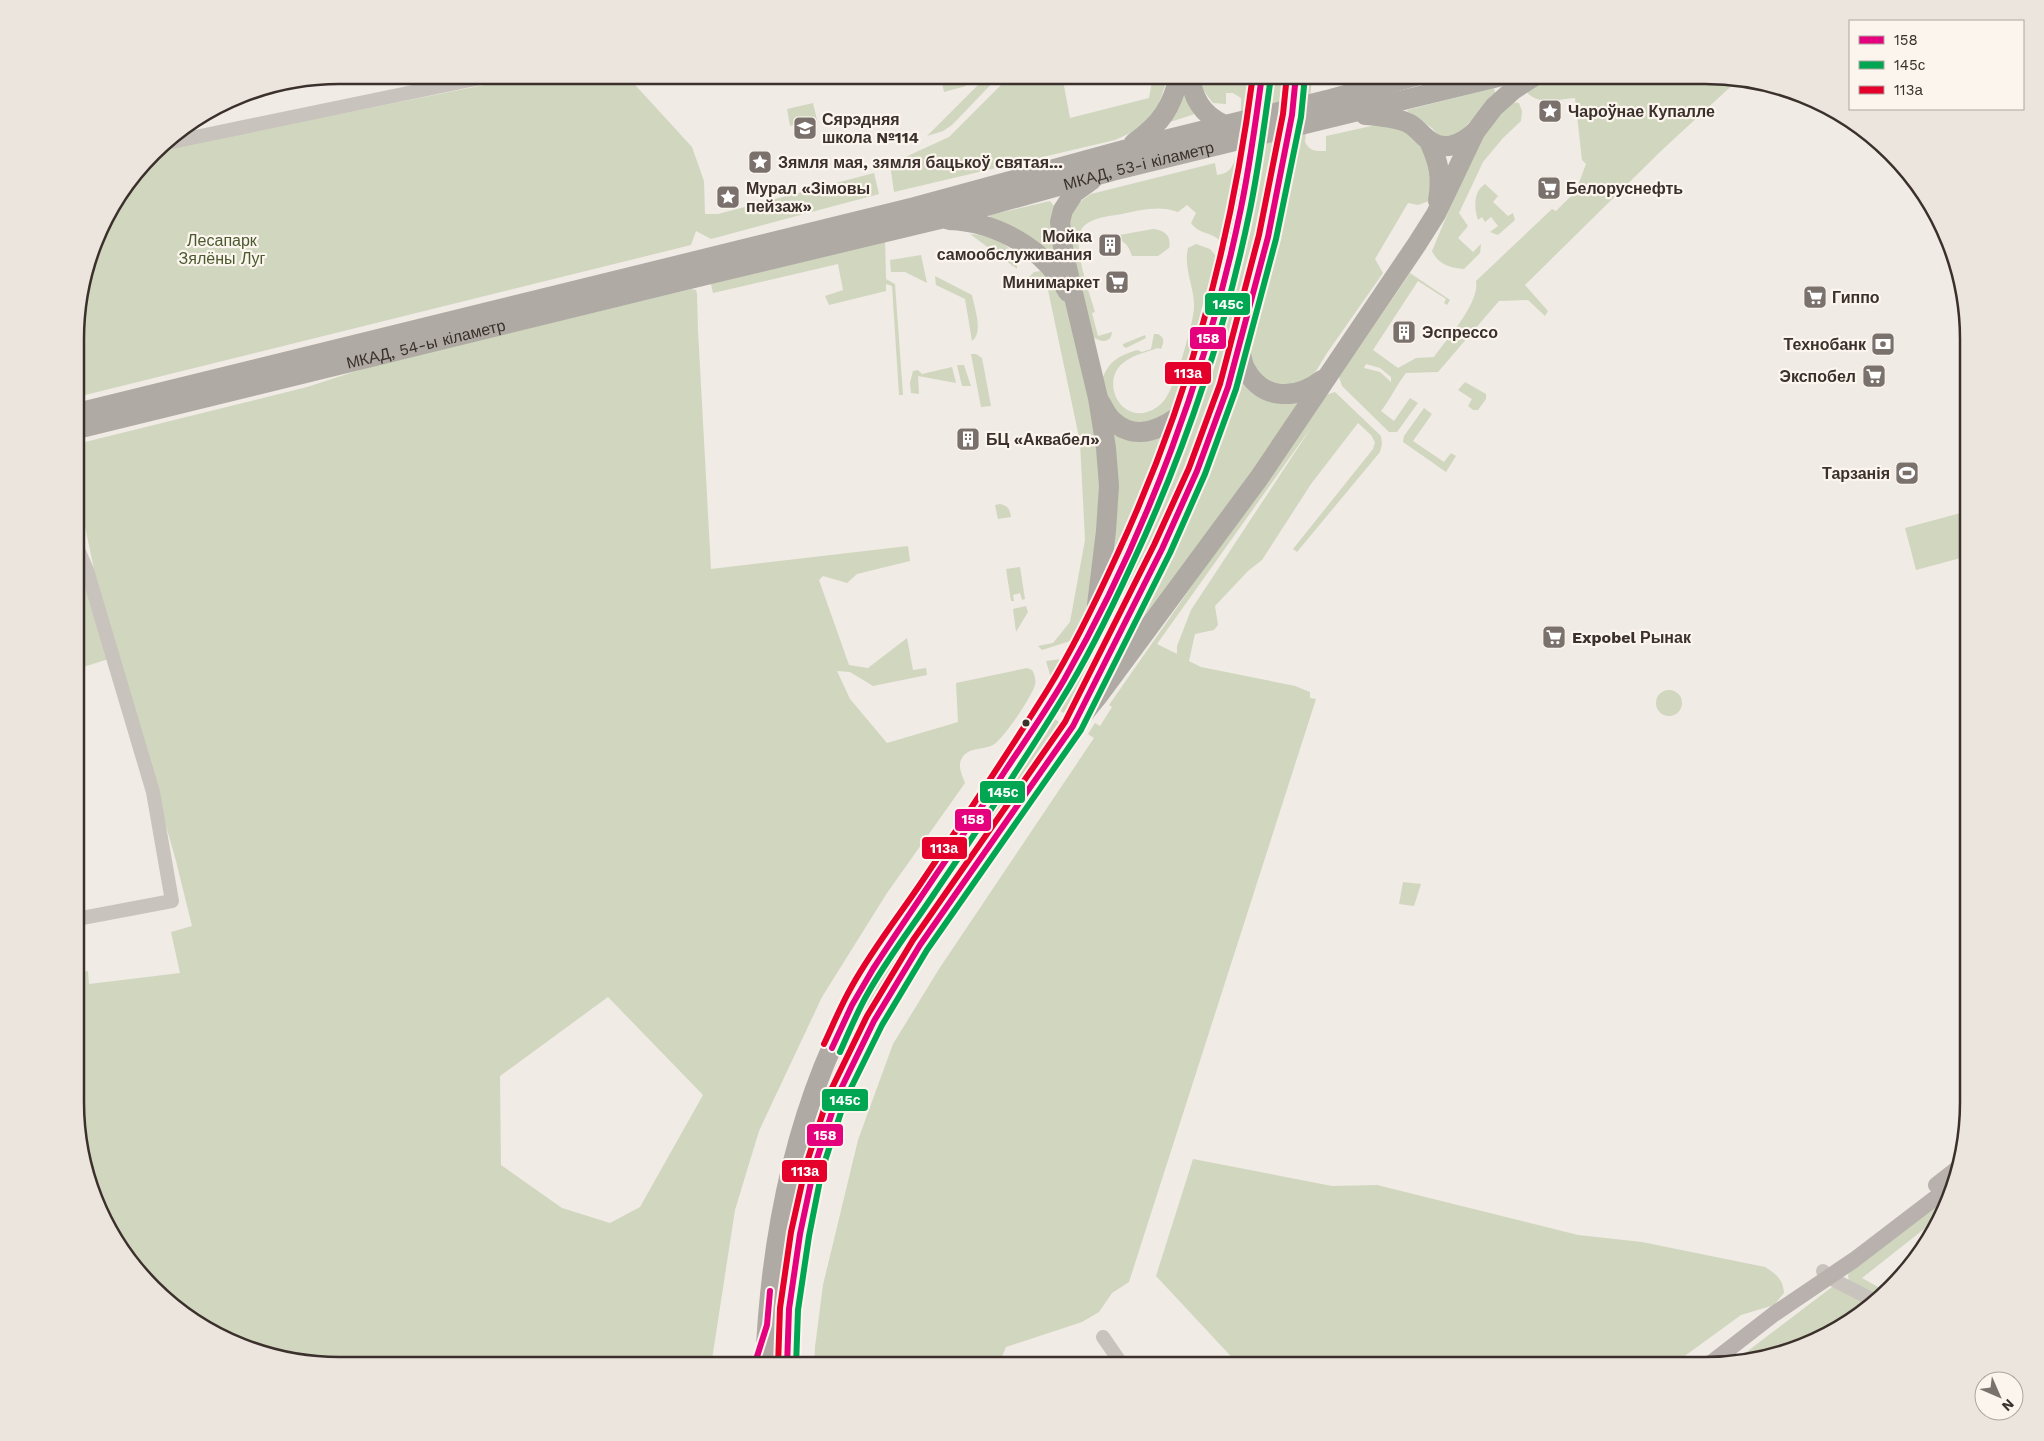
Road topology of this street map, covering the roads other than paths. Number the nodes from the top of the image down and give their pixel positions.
1 (452, 84) edge
2 (1177, 84) edge
3 (1192, 84) edge
4 (1261, 84) edge
5 (1295, 84) edge
6 (1373, 84) edge
7 (1383, 84) edge
8 (1473, 84) edge
9 (1523, 84) edge
10 (1364, 89) junction
11 (1337, 117) junction
12 (1223, 124) junction
13 (1475, 132) junction
14 (178, 141) edge
15 (1429, 141) junction
16 (1124, 150) junction
17 (1112, 171) junction
18 (1436, 214) junction
19 (940, 219) junction
20 (771, 251) junction
21 (1077, 308) junction
22 (1239, 345) junction
23 (1326, 378) junction
24 (1098, 398) junction
25 (84, 410) edge
26 (1186, 410) junction
27 (84, 427) edge
28 (84, 562) edge
29 (1092, 626) junction
30 (1073, 726) junction
31 (84, 918) edge
32 (1950, 1174) edge
33 (1945, 1190) edge
34 (1826, 1275) junction
35 (1869, 1298) edge
36 (767, 1325) junction
37 (1102, 1336) dead end
38 (757, 1357) edge
39 (765, 1357) edge
40 (787, 1357) edge
41 (1117, 1357) edge
42 (1719, 1357) edge

1 - 14 street
2 - 16 highway
3 - 12 highway
4 - 26 highway
5 - 22 highway
6 - 10 highway
7 - 10 highway, МКАД, 53-і кіламетр
8 - 11 highway, МКАД, 53-і кіламетр
9 - 13 highway
10 - 12 highway, МКАД, 53-і кіламетр
11 - 15 highway
11 - 17 highway, МКАД, 53-і кіламетр
12 - 16 highway, МКАД, 53-і кіламетр
13 - 15 highway
13 - 18 highway
15 - 18 highway
16 - 20 highway, МКАД, 53-і кіламетр
17 - 19 highway, МКАД, 53-і кіламетр
17 - 21 highway
18 - 23 highway
19 - 20 highway, МКАД, 53-і кіламетр
19 - 21 highway
20 - 25 highway, МКАД, 54-ы кіламетр
20 - 27 highway, МКАД, 54-ы кіламетр
21 - 24 highway
22 - 23 highway
22 - 30 highway
23 - 30 highway
24 - 26 highway
24 - 29 highway
26 - 29 highway
28 - 31 street
29 - 36 highway
30 - 40 highway
32 - 34 main road
33 - 34 main road
34 - 35 street
34 - 42 main road
36 - 38 highway
36 - 39 highway
37 - 41 street

